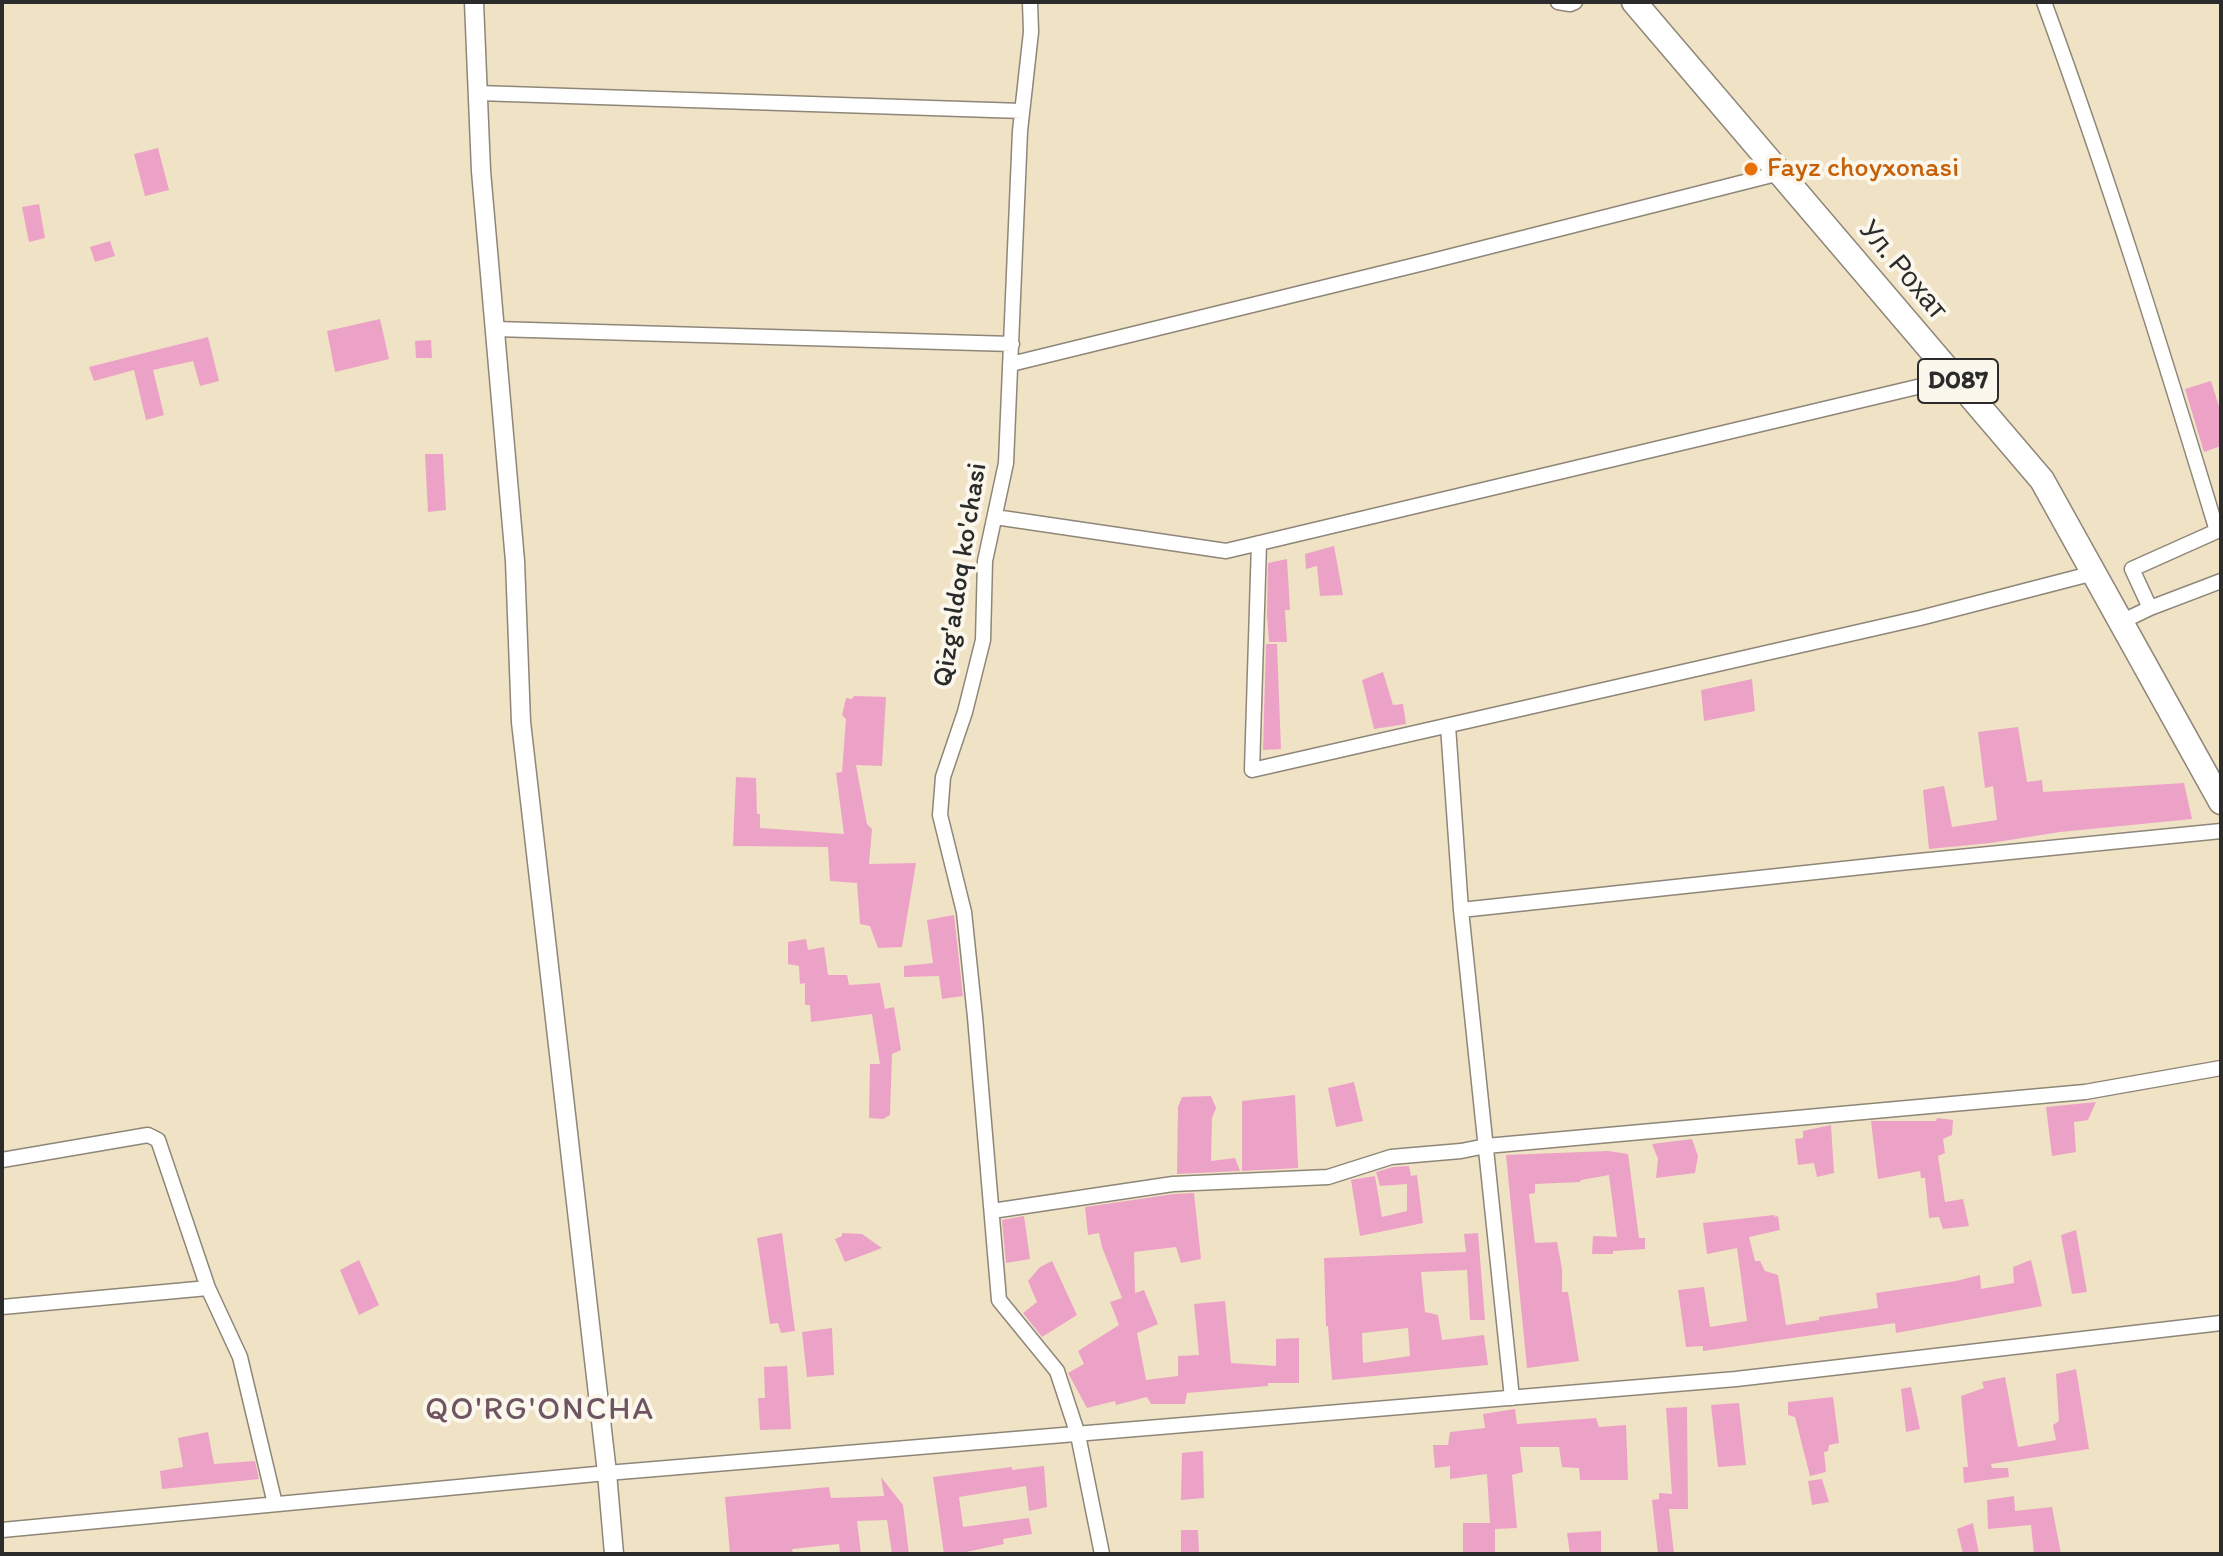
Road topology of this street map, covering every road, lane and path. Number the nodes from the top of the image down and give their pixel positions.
1 (474, 2) edge
2 (1030, 2) edge
3 (1558, 2) edge
4 (1575, 2) edge
5 (1634, 2) edge
6 (2044, 2) edge
7 (478, 93) junction
8 (1022, 111) junction
9 (1780, 173) junction
10 (495, 329) junction
11 (1012, 344) junction
12 (1011, 364) junction
13 (1955, 378) junction
14 (995, 517) junction
15 (1259, 543) junction
16 (2094, 573) junction
17 (2221, 581) edge
18 (2150, 608) junction
19 (2121, 622) junction
20 (1448, 726) junction
21 (2221, 802) edge
22 (2221, 831) edge
23 (1461, 910) junction
24 (2221, 1068) edge
25 (1486, 1146) junction
26 (2, 1160) edge
27 (992, 1211) junction
28 (208, 1288) junction
29 (2, 1307) edge
30 (2221, 1323) edge
31 (1512, 1398) junction
32 (1078, 1435) junction
33 (607, 1473) junction
34 (275, 1504) junction
35 (2, 1530) edge
36 (614, 1554) edge
37 (1102, 1554) edge

1 - 7 street
2 - 8 street, Qizg'aldoq ko'chasi
3 - 4 street
5 - 9 main road, Ул. Рохат / D087
6 - 18 street
7 - 8 street
7 - 10 street
8 - 11 street, Qizg'aldoq ko'chasi
9 - 12 street
9 - 13 main road, Ул. Рохат / D087
10 - 11 street
10 - 33 street
11 - 12 street, Qizg'aldoq ko'chasi
12 - 14 street, Qizg'aldoq ko'chasi
13 - 15 street
13 - 16 main road, Ул. Рохат / D087
14 - 15 street
14 - 27 street, Qizg'aldoq ko'chasi
15 - 20 street
16 - 19 main road, Ул. Рохат / D087
16 - 20 street
17 - 18 street
18 - 19 street
19 - 21 main road, Ул. Рохат / D087
20 - 23 street
22 - 23 street
23 - 25 street
24 - 25 street
25 - 27 street
25 - 31 street
26 - 28 street
27 - 32 street, Qizg'aldoq ko'chasi
28 - 29 street
28 - 34 street
30 - 31 street
31 - 32 street
32 - 33 street
32 - 37 street, Qizg'aldoq ko'chasi
33 - 34 street
33 - 36 street
34 - 35 street

